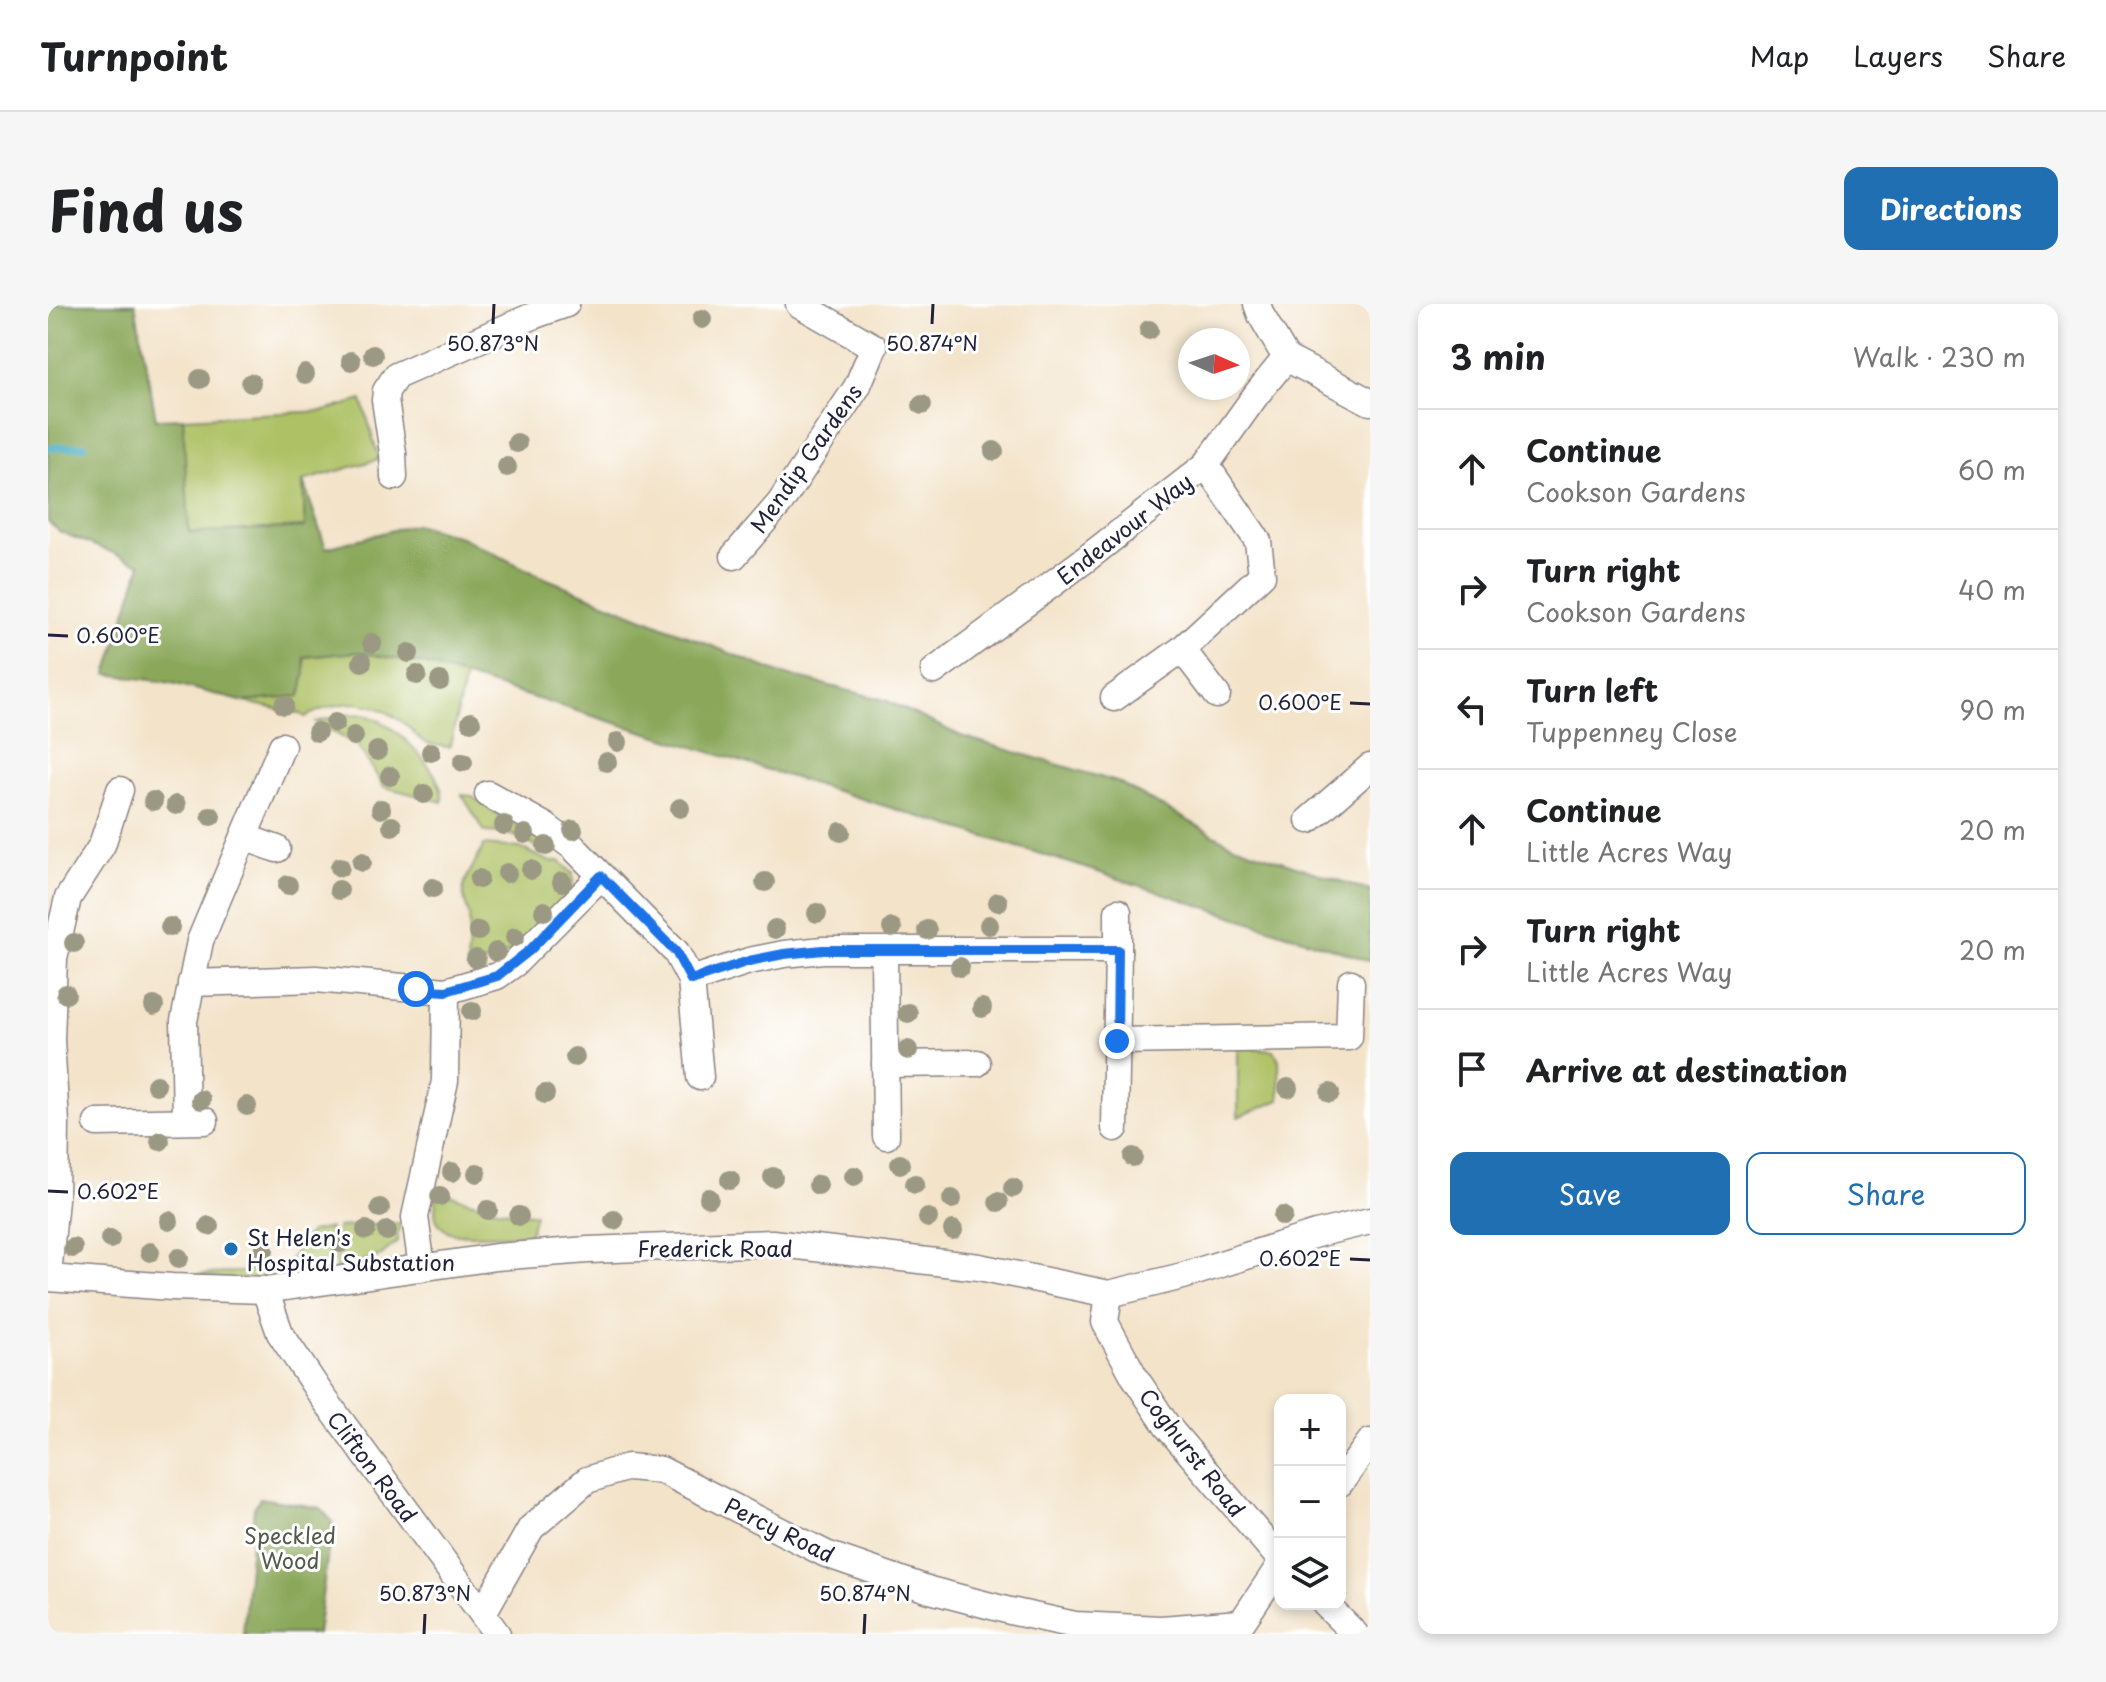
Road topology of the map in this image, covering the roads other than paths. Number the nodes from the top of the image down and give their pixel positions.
1 (566, 304) edge
2 (799, 304) edge
3 (1257, 304) edge
4 (1286, 358) junction
5 (1370, 402) edge
6 (1206, 465) junction
7 (394, 477) dead end
8 (734, 556) dead end
9 (1182, 649) junction
10 (934, 671) dead end
11 (1217, 695) dead end
12 (1114, 698) dead end
13 (282, 746) dead end
14 (1370, 767) edge
15 (120, 790) dead end
16 (488, 794) dead end
17 (1309, 820) dead end
18 (244, 837) junction
19 (277, 849) dead end
20 (601, 876) junction
21 (1118, 912) dead end
22 (1118, 950) junction
23 (884, 951) junction
24 (691, 980) junction
25 (191, 983) junction
26 (1351, 983) dead end
27 (446, 991) junction
28 (1117, 1041) junction
29 (977, 1063) dead end
30 (885, 1064) junction
31 (700, 1077) dead end
32 (97, 1123) dead end
33 (1115, 1128) dead end
34 (886, 1136) dead end
35 (1370, 1221) edge
36 (422, 1268) junction
37 (48, 1277) edge
38 (265, 1290) junction
39 (1109, 1294) junction
40 (1370, 1442) edge
41 (1346, 1475) edge
42 (1274, 1552) edge
43 (1274, 1574) edge
44 (1331, 1610) edge
45 (492, 1628) edge
46 (1237, 1628) edge
47 (1355, 1634) edge

1 - 7 street
2 - 8 street, Mendip Gardens
3 - 4 street
4 - 5 street
4 - 6 street, Endeavour Way
6 - 9 street
6 - 10 street, Endeavour Way
9 - 11 street
9 - 12 street
13 - 18 street
14 - 17 street
15 - 37 street
16 - 20 street
18 - 19 street
18 - 25 street
20 - 24 street
20 - 27 street
21 - 22 street
22 - 23 street
22 - 28 street
23 - 24 street
23 - 30 street
24 - 31 street
25 - 27 street
25 - 32 street
26 - 28 street
27 - 36 street
28 - 33 street
29 - 30 street
30 - 34 street
35 - 39 street, Frederick Road
36 - 38 street, Frederick Road
36 - 39 street, Frederick Road
37 - 38 street, Frederick Road
38 - 45 street, Clifton Road
39 - 42 street, Coghurst Road
40 - 41 street
43 - 46 street
44 - 47 street
45 - 46 street, Percy Road

